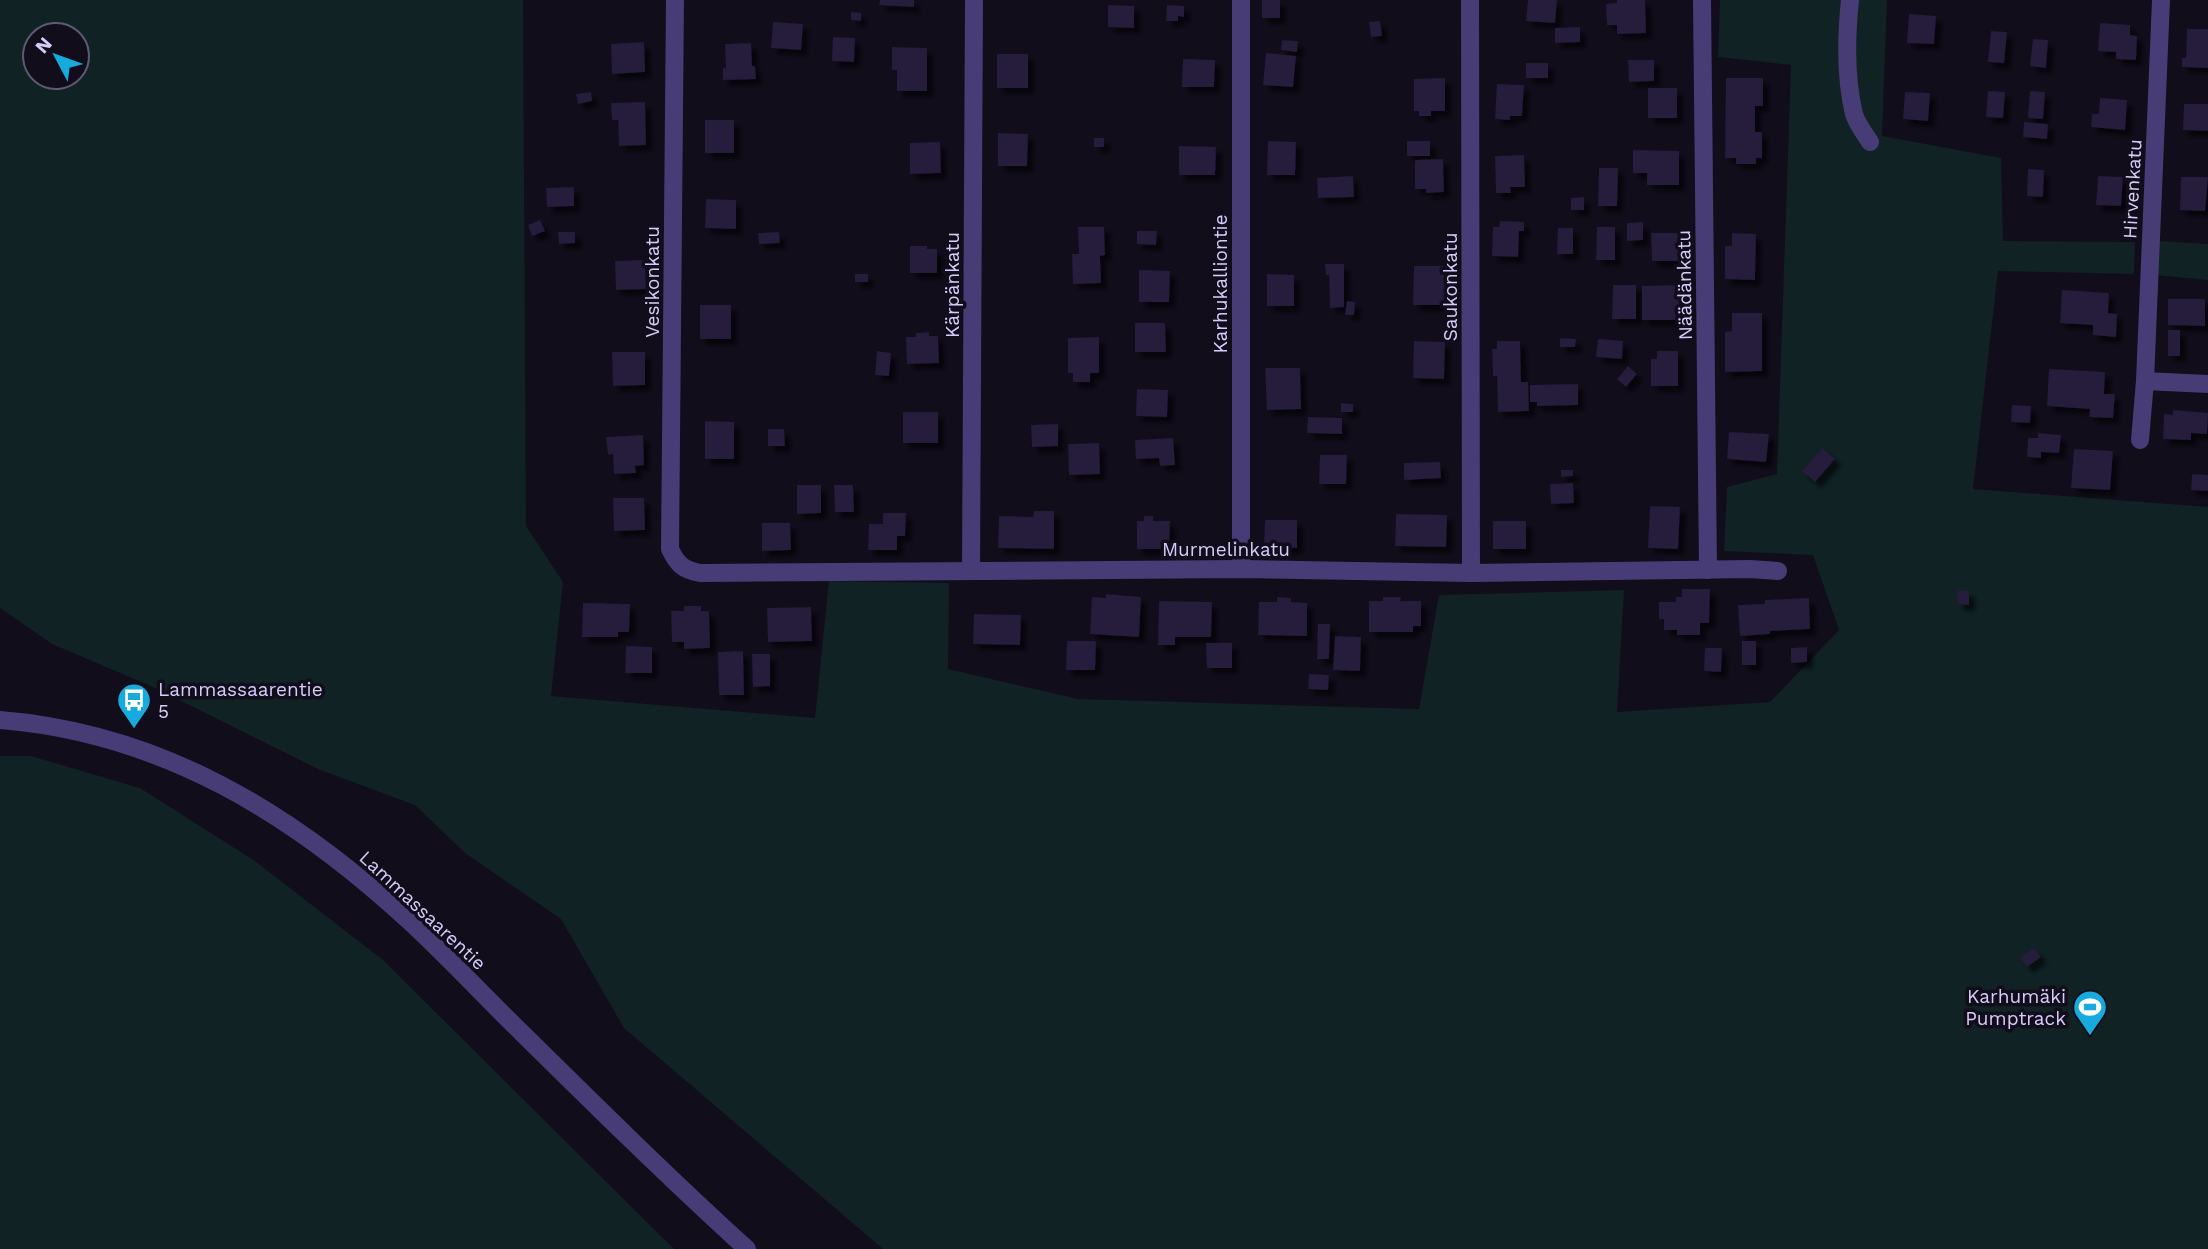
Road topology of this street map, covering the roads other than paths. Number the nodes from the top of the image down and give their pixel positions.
1 (675, 0) edge
2 (974, 0) edge
3 (1241, 0) edge
4 (1470, 0) edge
5 (1702, 0) edge
6 (1850, 0) edge
7 (2161, 0) edge
8 (1870, 142) dead end
9 (2145, 381) junction
10 (2208, 384) edge
11 (2140, 440) dead end
12 (676, 562) joint
13 (1241, 569) junction
14 (971, 570) junction
15 (1708, 570) junction
16 (1778, 571) dead end
17 (1471, 573) junction
18 (0, 720) edge
19 (747, 1249) edge

1 - 12 street, Vesikonkatu
2 - 14 street, Kärpänkatu
3 - 13 street, Karhukalliontie
4 - 17 street, Saukonkatu
5 - 15 street, Näädänkatu
6 - 8 street
7 - 9 street, Hirvenkatu
9 - 10 street
9 - 11 street, Hirvenkatu
12 - 14 street, Murmelinkatu
13 - 14 street, Murmelinkatu
13 - 17 street, Murmelinkatu
15 - 16 street, Murmelinkatu
15 - 17 street, Murmelinkatu
18 - 19 street, Lammassaarentie

